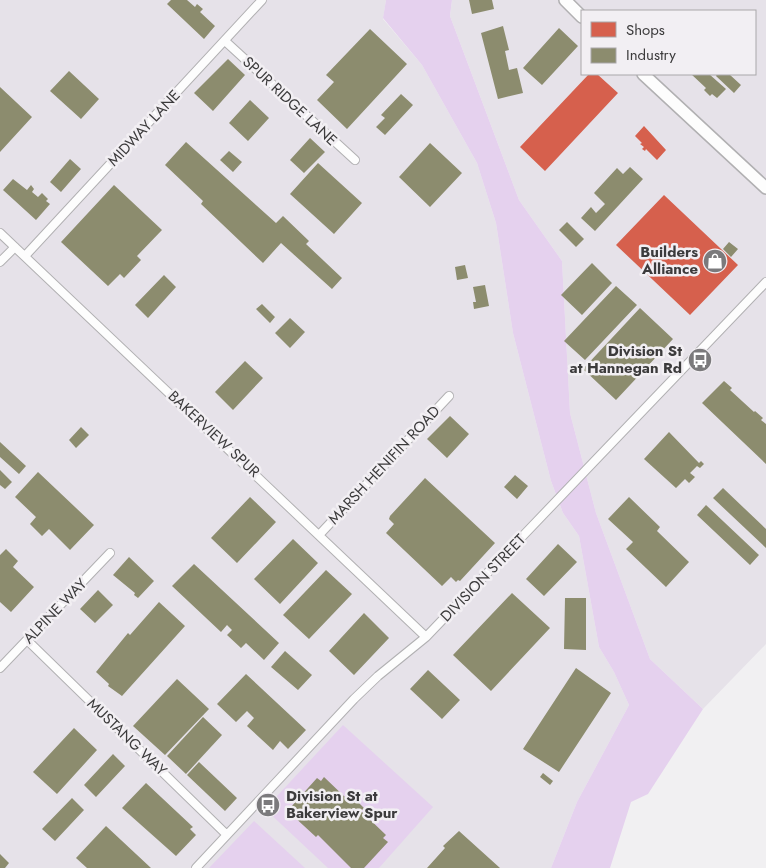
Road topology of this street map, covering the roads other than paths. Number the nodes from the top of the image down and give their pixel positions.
1 (262, 0) edge
2 (565, 0) edge
3 (581, 15) edge
4 (226, 41) junction
5 (644, 75) edge
6 (355, 160) dead end
7 (766, 188) edge
8 (0, 233) edge
9 (15, 247) junction
10 (25, 256) junction
11 (0, 262) edge
12 (766, 282) edge
13 (449, 396) dead end
14 (320, 534) junction
15 (110, 553) dead end
16 (426, 637) junction
17 (27, 640) junction
18 (0, 668) edge
19 (226, 835) junction
20 (196, 868) edge

1 - 4 street, MIDWAY LANE
2 - 3 main road
4 - 6 street, SPUR RIDGE LANE
4 - 10 street, MIDWAY LANE
5 - 7 main road
8 - 9 street, BAKERVIEW SPUR
9 - 10 street, BAKERVIEW SPUR
9 - 11 street
10 - 14 street, BAKERVIEW SPUR
12 - 16 street, DIVISION STREET
13 - 14 street, MARSH HENIFIN ROAD
14 - 16 street, BAKERVIEW SPUR
15 - 17 street, ALPINE WAY
16 - 19 street, DIVISION STREET
17 - 18 street, ALPINE WAY
17 - 19 street, MUSTANG WAY
19 - 20 street, DIVISION STREET

